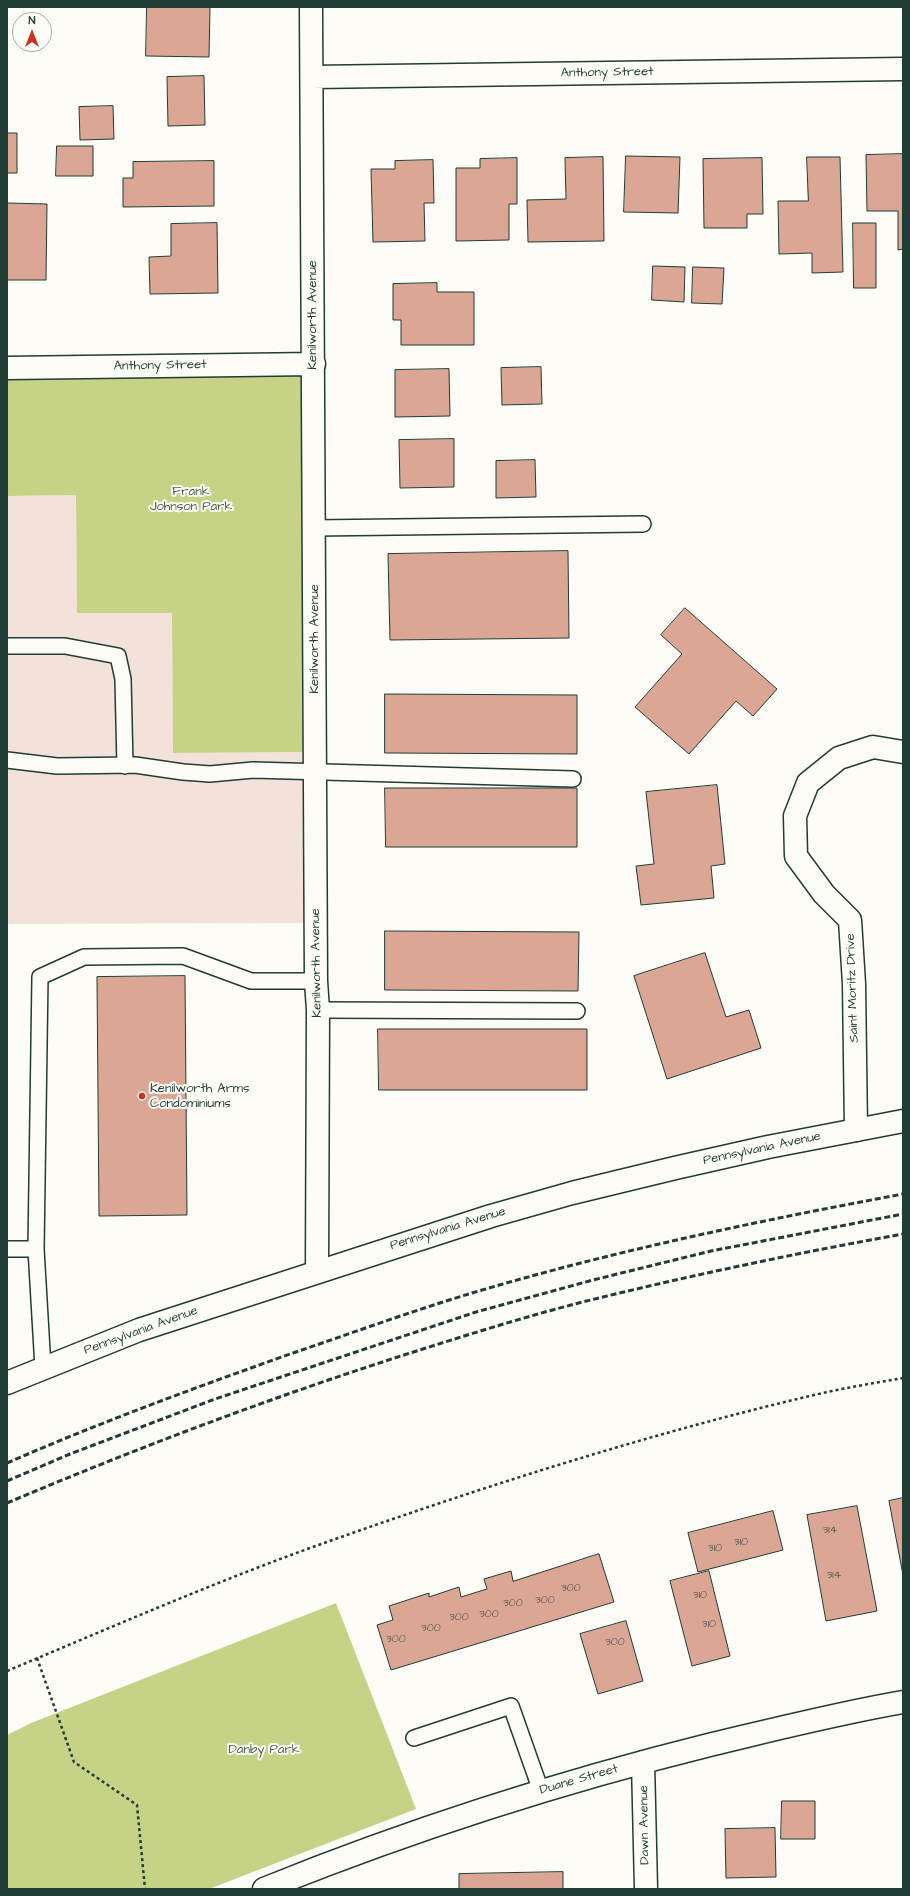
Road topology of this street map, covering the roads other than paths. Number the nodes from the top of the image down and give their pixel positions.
1 (311, 7) edge
2 (903, 68) edge
3 (312, 77) junction
4 (314, 364) junction
5 (7, 368) edge
6 (643, 524) dead end
7 (314, 528) junction
8 (7, 646) edge
9 (903, 752) edge
10 (7, 760) edge
11 (125, 766) junction
12 (315, 772) junction
13 (573, 779) dead end
14 (316, 981) junction
15 (318, 1010) junction
16 (577, 1011) dead end
17 (903, 1121) edge
18 (856, 1130) junction
19 (7, 1249) edge
20 (36, 1249) junction
21 (317, 1271) junction
22 (43, 1368) junction
23 (7, 1384) edge
24 (903, 1702) edge
25 (414, 1738) dead end
26 (643, 1762) junction
27 (541, 1791) junction
28 (264, 1889) edge
29 (646, 1889) edge

1 - 3 street, Kenilworth Avenue
2 - 3 street, Anthony Street
3 - 4 street, Kenilworth Avenue
4 - 5 street, Anthony Street
4 - 7 street, Kenilworth Avenue
6 - 7 lane
7 - 12 street, Kenilworth Avenue
8 - 11 lane
9 - 18 street, Saint Moritz Drive
10 - 11 lane
11 - 12 lane
12 - 13 lane
12 - 14 street, Kenilworth Avenue
14 - 15 street, Kenilworth Avenue
14 - 20 lane
15 - 16 lane
15 - 21 street, Kenilworth Avenue
17 - 18 street, Pennsylvania Avenue
18 - 21 street, Pennsylvania Avenue
19 - 20 lane
20 - 22 lane
21 - 22 street, Pennsylvania Avenue
22 - 23 street, Pennsylvania Avenue
24 - 26 street, Duane Street
25 - 27 lane
26 - 27 street, Duane Street
26 - 29 street, Dawn Avenue
27 - 28 street, Duane Street

